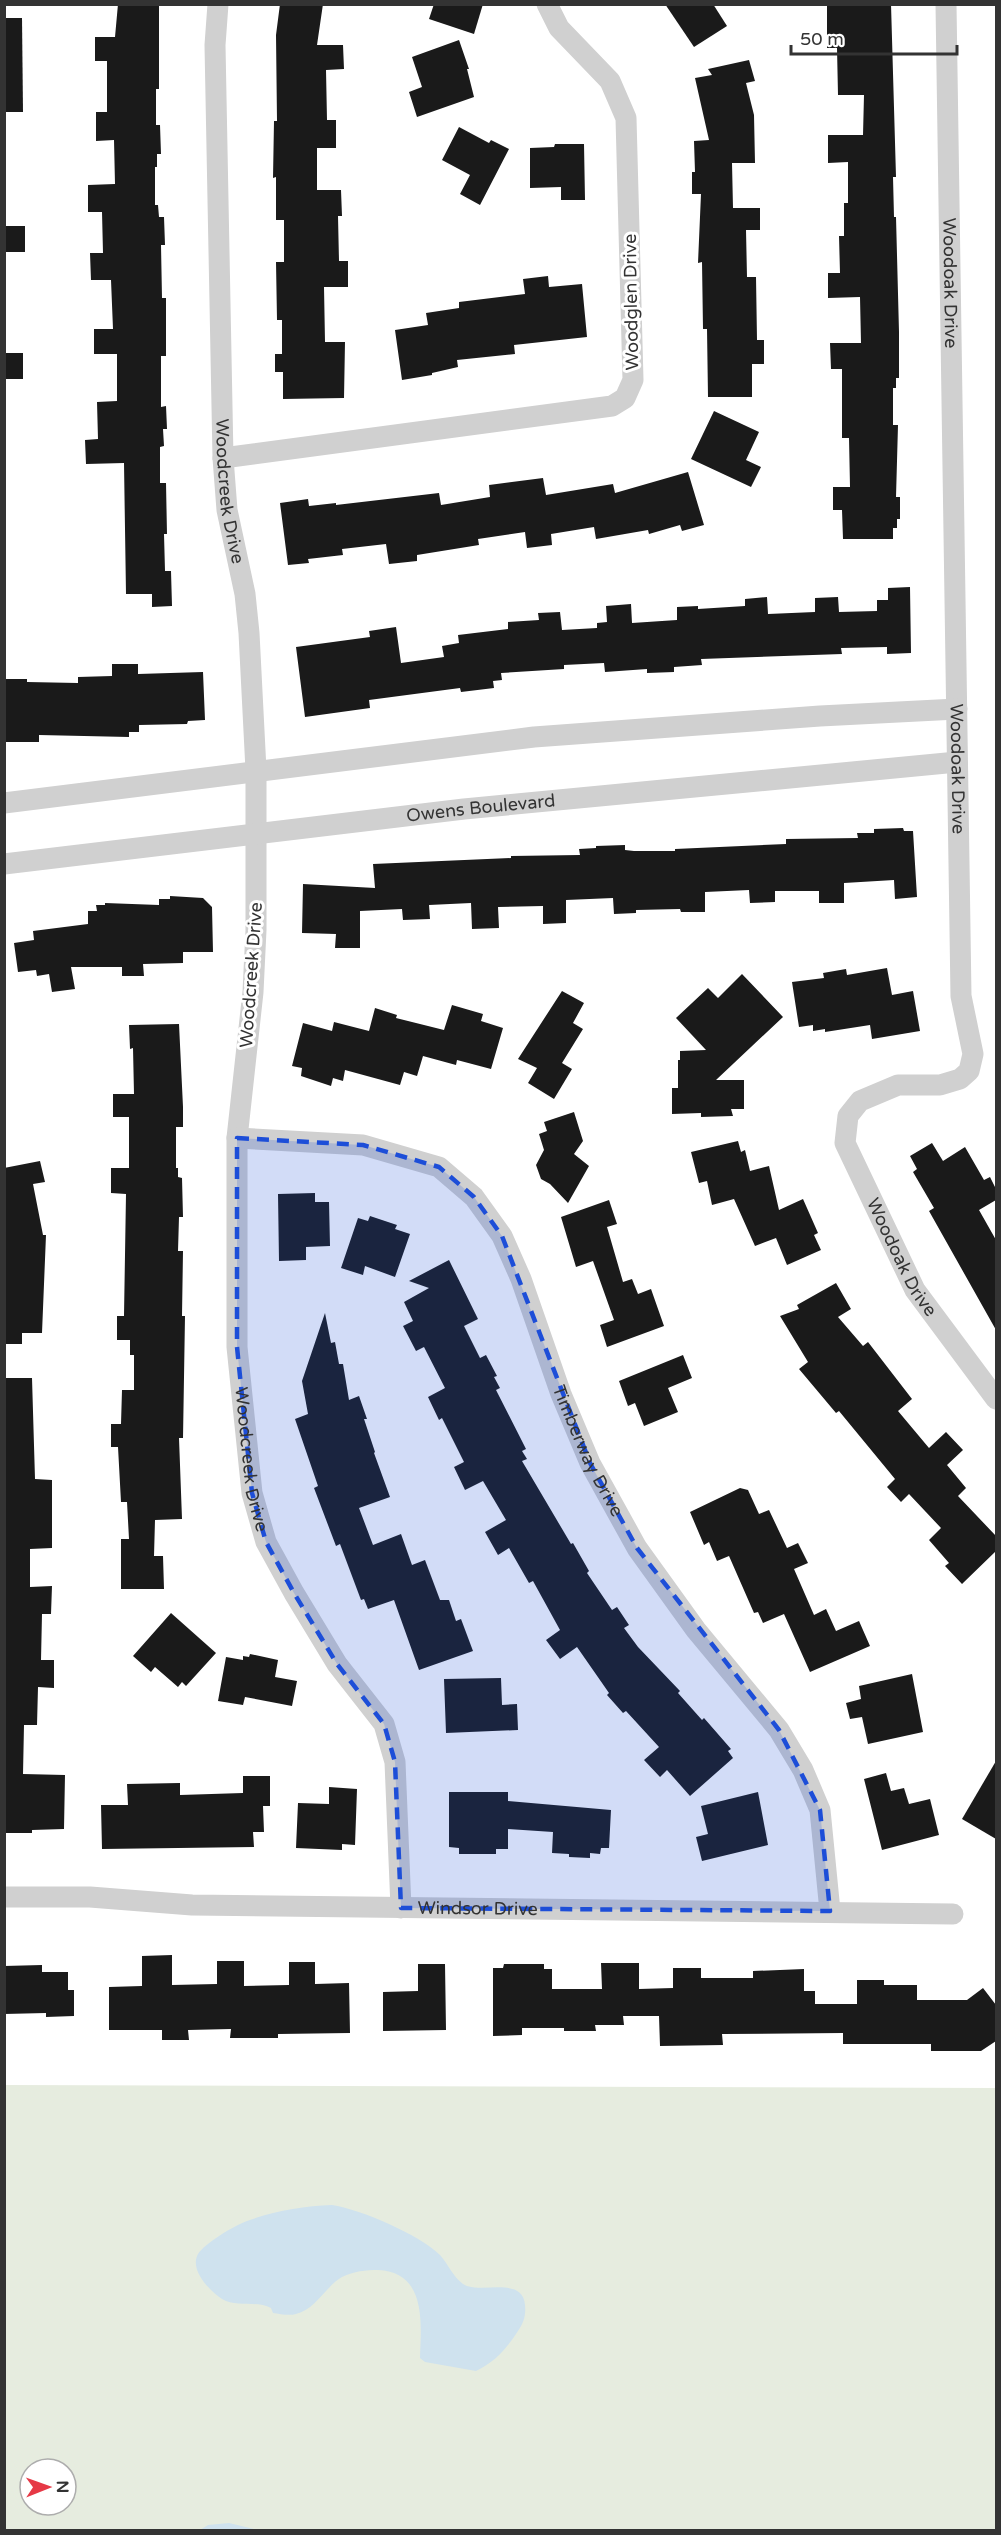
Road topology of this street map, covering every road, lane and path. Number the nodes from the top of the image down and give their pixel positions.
1 (218, 4) edge
2 (547, 4) edge
3 (946, 4) edge
4 (223, 458) junction
5 (957, 709) junction
6 (957, 762) junction
7 (256, 770) junction
8 (4, 803) edge
9 (257, 833) junction
10 (4, 864) edge
11 (237, 1138) junction
12 (996, 1399) edge
13 (4, 1897) edge
14 (401, 1908) junction
15 (830, 1911) junction
16 (953, 1914) dead end

1 - 4 street, Woodcreek Drive
2 - 4 street, Woodglen Drive
3 - 5 street, Woodoak Drive
4 - 7 street, Woodcreek Drive
5 - 6 street, Woodoak Drive
5 - 7 street
6 - 9 street, Owens Boulevard
6 - 12 street, Woodoak Drive
7 - 8 street
7 - 9 street, Woodcreek Drive
9 - 10 street, Owens Boulevard
9 - 11 street, Woodcreek Drive
11 - 14 street, Woodcreek Drive
11 - 15 street, Timberway Drive
13 - 14 street, Windsor Drive
14 - 15 street, Windsor Drive
15 - 16 street, Windsor Drive

